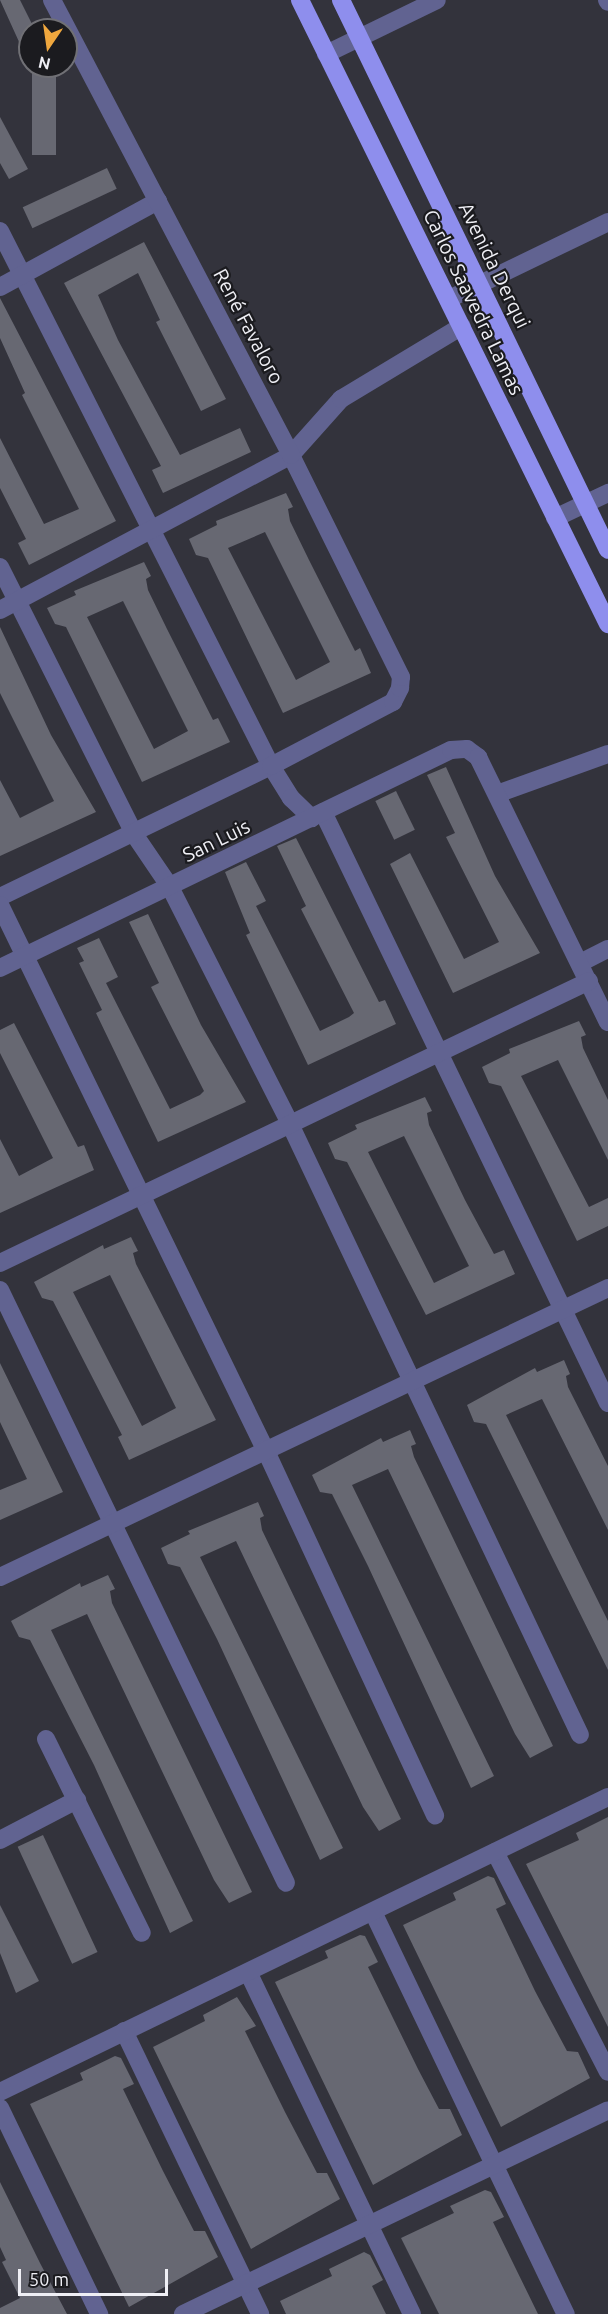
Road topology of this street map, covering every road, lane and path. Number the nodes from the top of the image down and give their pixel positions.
1 (52, 0) edge
2 (300, 0) edge
3 (341, 0) edge
4 (437, 0) edge
5 (359, 38) junction
6 (326, 54) junction
7 (158, 201) junction
8 (608, 222) edge
9 (0, 231) edge
10 (23, 275) junction
11 (479, 285) junction
12 (0, 287) edge
13 (448, 299) junction
14 (462, 326) junction
15 (291, 455) junction
16 (608, 493) edge
17 (586, 504) junction
18 (555, 518) junction
19 (152, 530) junction
20 (608, 550) edge
21 (0, 567) edge
22 (18, 601) junction
23 (0, 610) edge
24 (608, 624) edge
25 (608, 754) edge
26 (271, 766) junction
27 (497, 794) junction
28 (318, 815) junction
29 (134, 834) junction
30 (170, 887) junction
31 (0, 897) edge
32 (0, 905) edge
33 (608, 949) edge
34 (27, 954) junction
35 (580, 963) junction
36 (0, 968) edge
37 (589, 981) junction
38 (608, 1022) edge
39 (440, 1054) junction
40 (290, 1124) junction
41 (140, 1197) junction
42 (0, 1263) edge
43 (608, 1288) edge
44 (0, 1290) edge
45 (563, 1311) junction
46 (414, 1383) junction
47 (608, 1403) edge
48 (265, 1449) junction
49 (115, 1524) junction
50 (0, 1577) edge
51 (580, 1735) dead end
52 (46, 1739) dead end
53 (608, 1797) edge
54 (77, 1800) junction
55 (435, 1815) dead end
56 (0, 1840) edge
57 (495, 1852) junction
58 (286, 1883) dead end
59 (372, 1912) junction
60 (142, 1933) dead end
61 (249, 1974) junction
62 (124, 2031) junction
63 (608, 2072) edge
64 (0, 2092) edge
65 (0, 2109) edge
66 (608, 2110) edge
67 (497, 2165) junction
68 (371, 2226) junction
69 (246, 2284) junction
70 (99, 2314) edge
71 (183, 2314) edge
72 (260, 2314) edge
73 (412, 2314) edge
74 (566, 2314) edge

1 - 7 street, René Favaloro
2 - 6 main road, Carlos Saavedra Lamas
3 - 5 main road, Avenida Derqui
4 - 5 street
5 - 6 street
5 - 11 main road, Avenida Derqui
6 - 13 main road, Carlos Saavedra Lamas
7 - 10 street
7 - 15 street, René Favaloro
8 - 11 street
9 - 10 street
10 - 12 street
10 - 19 street
11 - 13 street
11 - 17 main road, Avenida Derqui
13 - 14 main road, Carlos Saavedra Lamas
14 - 15 street
14 - 18 main road, Carlos Saavedra Lamas
15 - 19 street
15 - 26 street, René Favaloro
16 - 17 street
17 - 18 street
17 - 20 main road, Avenida Derqui
18 - 24 main road, Carlos Saavedra Lamas
19 - 22 street
19 - 26 street
21 - 22 street
22 - 23 street
22 - 29 street
25 - 27 street
26 - 28 street
26 - 29 street
27 - 28 street, San Luis
27 - 35 street
28 - 30 street, San Luis
28 - 39 street
29 - 30 street
29 - 31 street
30 - 34 street, San Luis
30 - 40 street
32 - 34 street
33 - 35 street
34 - 36 street, San Luis
34 - 41 street
35 - 37 street
37 - 38 street
37 - 39 street
39 - 40 street
39 - 45 street
40 - 41 street
40 - 46 street
41 - 42 street
41 - 48 street
43 - 45 street
44 - 49 street
45 - 46 street
45 - 47 street
46 - 48 street
46 - 51 street
48 - 49 street
48 - 55 street
49 - 50 street
49 - 58 street
52 - 54 street
53 - 57 street
54 - 56 street
54 - 60 street
57 - 59 street
57 - 63 street
59 - 61 street
59 - 67 street
61 - 62 street
61 - 68 street
62 - 64 street
62 - 69 street
65 - 70 street
66 - 67 street
67 - 68 street
67 - 74 street
68 - 69 street
68 - 73 street
69 - 71 street
69 - 72 street

